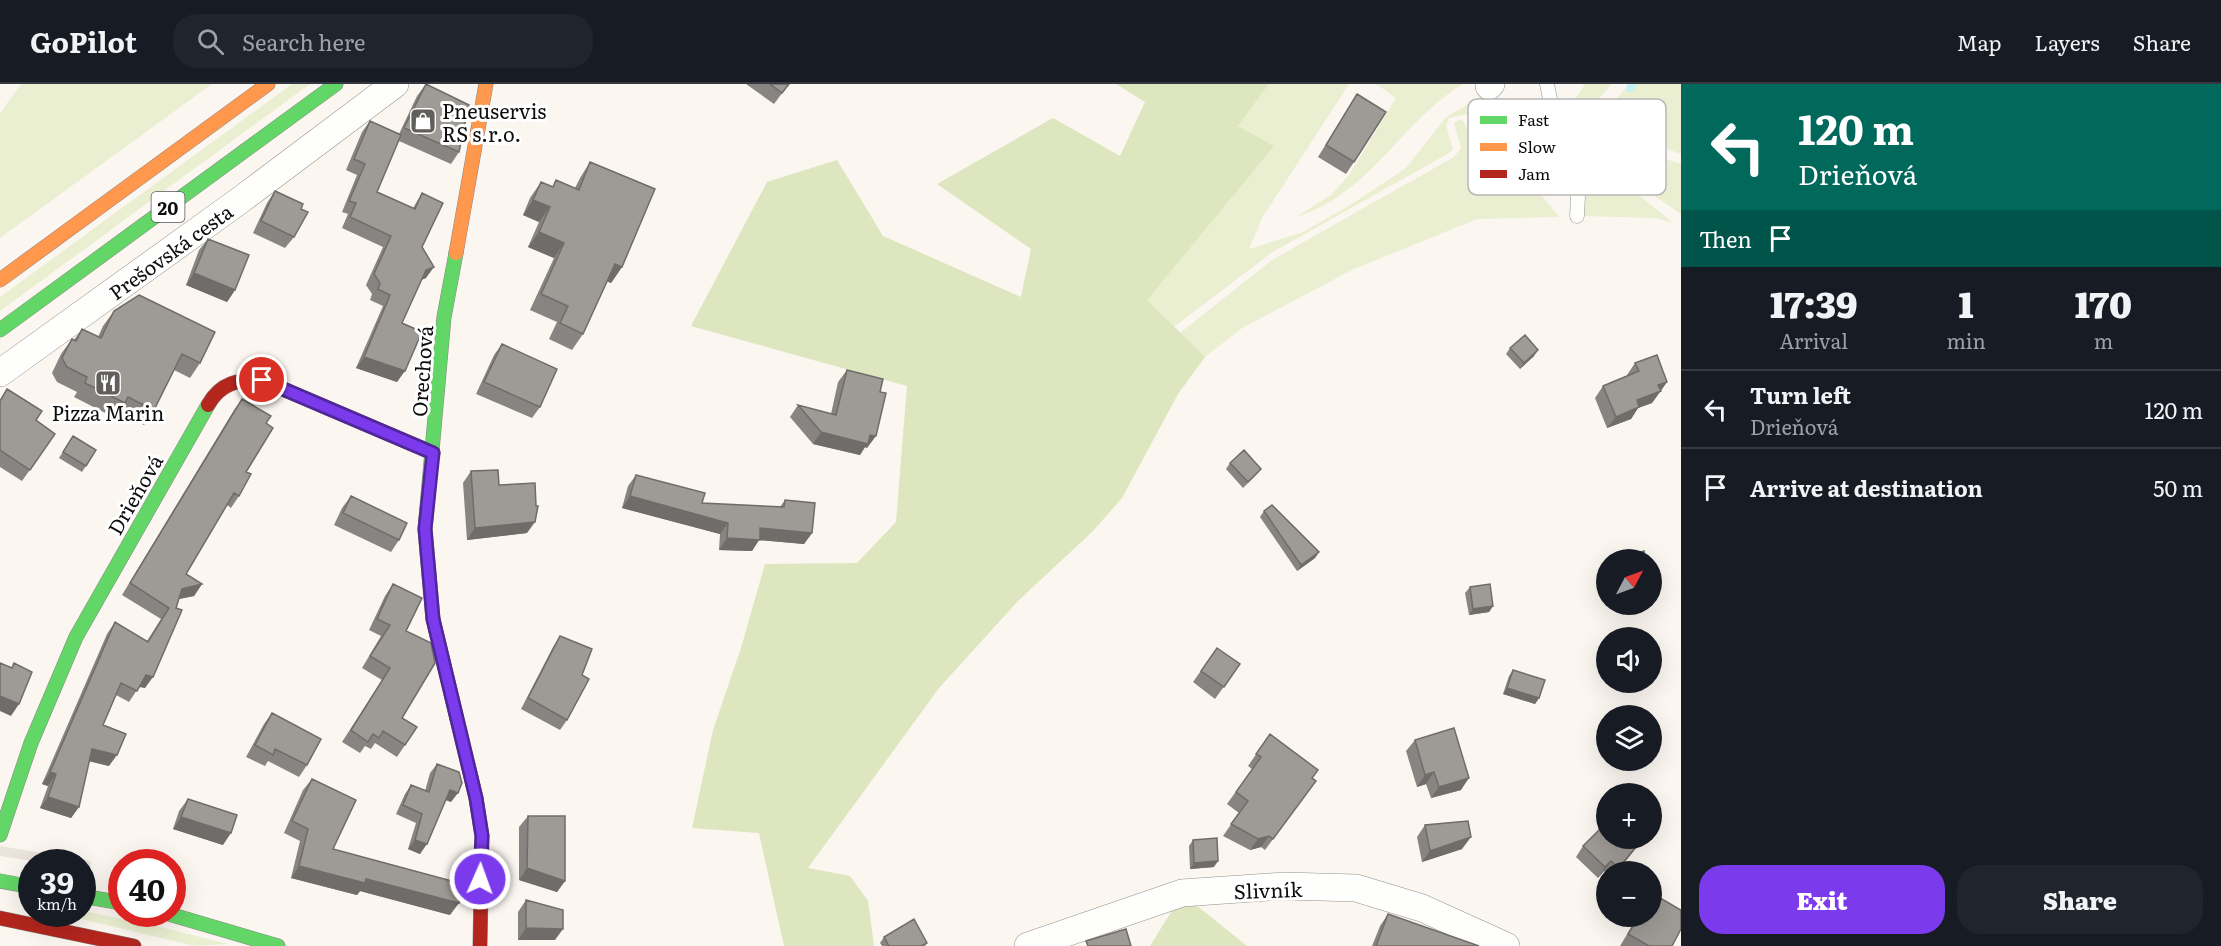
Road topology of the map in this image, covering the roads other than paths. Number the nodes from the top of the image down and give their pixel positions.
1 (268, 84) edge
2 (336, 84) edge
3 (395, 84) edge
4 (486, 84) edge
5 (1547, 84) edge
6 (1550, 99) edge
7 (1578, 195) edge
8 (1577, 216) dead end
9 (0, 280) edge
10 (0, 330) edge
11 (0, 373) edge
12 (433, 453) junction
13 (0, 835) edge
14 (0, 881) edge
15 (18, 884) edge
16 (0, 918) edge
17 (186, 919) edge
18 (134, 946) edge
19 (278, 946) edge
20 (480, 946) edge
21 (1028, 946) edge
22 (1506, 946) edge

1 - 9 main road, 20
2 - 10 main road, Prešovská cesta / 20
3 - 11 street, Prešovská cesta
4 - 12 main road, Orechová
5 - 6 lane
7 - 8 lane
12 - 13 main road, Drieňová
12 - 20 main road, Orechová
14 - 15 main road
16 - 18 main road
17 - 19 main road
21 - 22 street, Slivník

